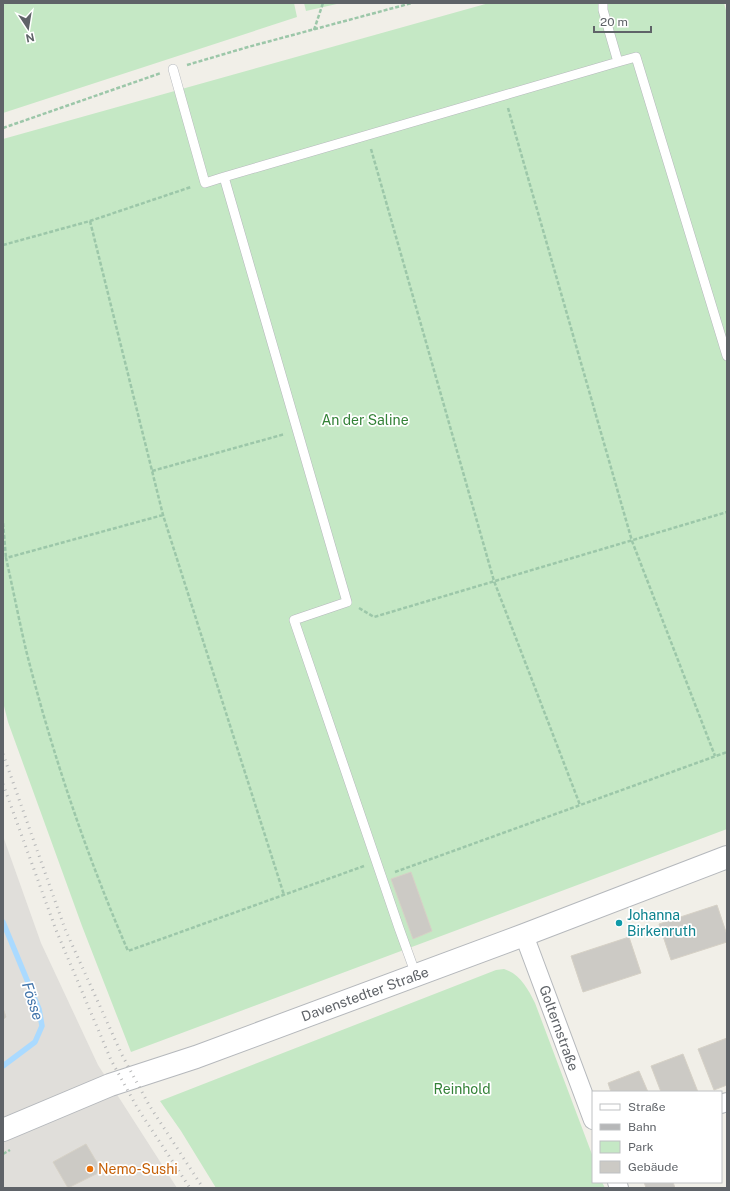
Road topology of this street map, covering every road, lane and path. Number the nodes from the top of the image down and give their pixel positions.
1 (323, 3) edge
2 (412, 3) edge
3 (603, 3) edge
4 (314, 30) junction
5 (618, 62) junction
6 (173, 69) junction
7 (504, 96) junction
8 (3, 128) edge
9 (368, 135) junction
10 (224, 177) junction
11 (205, 183) junction
12 (90, 221) junction
13 (3, 245) edge
14 (727, 356) edge
15 (298, 431) junction
16 (152, 471) junction
17 (727, 512) edge
18 (163, 515) junction
19 (3, 523) edge
20 (632, 541) junction
21 (6, 558) junction
22 (494, 581) junction
23 (347, 602) junction
24 (727, 752) edge
25 (715, 756) junction
26 (580, 805) junction
27 (727, 857) edge
28 (376, 862) junction
29 (381, 877) junction
30 (284, 896) junction
31 (524, 935) junction
32 (416, 975) junction
33 (592, 1117) edge
34 (3, 1130) edge

1 - 4 path
2 - 4 path
3 - 5 lane
4 - 6 path
5 - 7 lane
5 - 14 lane
6 - 8 path
6 - 11 lane
7 - 9 lane
7 - 20 path
9 - 10 lane
9 - 22 path
10 - 11 lane
10 - 15 lane
11 - 12 path
12 - 13 path
12 - 16 path
15 - 16 path
15 - 23 lane
16 - 18 path
17 - 20 path
18 - 21 path
18 - 30 path
19 - 21 path
20 - 22 path
20 - 25 path
21 - 30 path
22 - 23 path
22 - 26 path
23 - 28 lane
24 - 25 path
25 - 26 path
26 - 29 path
27 - 31 street, Davenstedter Straße
28 - 29 lane
28 - 30 path
29 - 32 lane
31 - 32 street, Davenstedter Straße
31 - 33 street, Golternstraße
32 - 34 street, Davenstedter Straße

